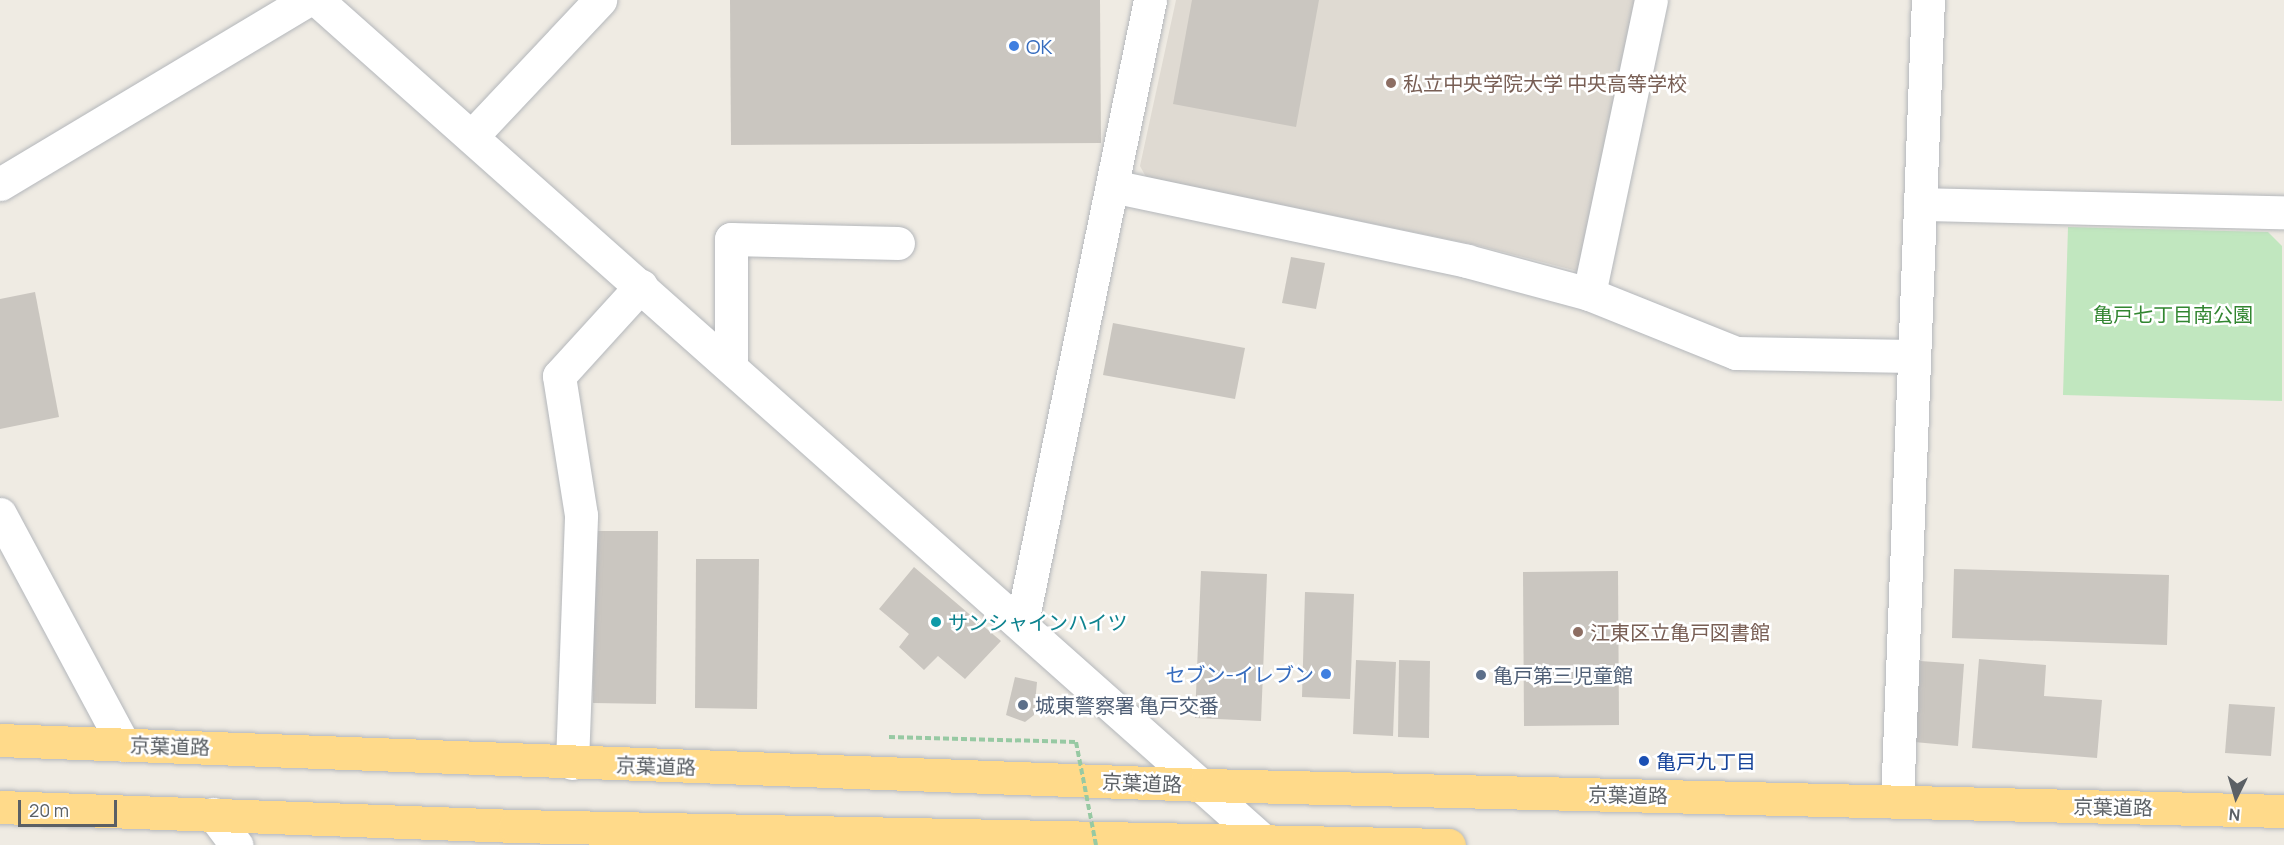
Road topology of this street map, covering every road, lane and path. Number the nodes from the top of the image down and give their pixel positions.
1 (308, 0) edge
2 (317, 0) edge
3 (600, 0) edge
4 (1150, 0) edge
5 (1651, 0) edge
6 (1928, 0) edge
7 (472, 136) junction
8 (0, 184) edge
9 (1112, 186) junction
10 (1920, 204) junction
11 (2284, 212) edge
12 (898, 243) dead end
13 (641, 286) junction
14 (1589, 294) junction
15 (1913, 356) junction
16 (731, 366) junction
17 (0, 514) edge
18 (1022, 622) junction
19 (1007, 738) dead end
20 (0, 740) edge
21 (124, 745) junction
22 (572, 763) junction
23 (1206, 785) junction
24 (1897, 802) junction
25 (0, 807) edge
26 (2284, 811) edge
27 (213, 814) junction
28 (516, 836) edge
29 (965, 840) edge
30 (1265, 844) edge
31 (236, 845) edge
32 (1096, 845) edge
33 (1449, 845) edge

1 - 8 street
2 - 7 street
3 - 7 street
4 - 9 street
5 - 14 street
6 - 10 street
7 - 13 street
9 - 14 street
9 - 18 street
10 - 11 street
10 - 15 street
12 - 16 street
13 - 16 street
13 - 22 street
14 - 15 street
15 - 24 street
16 - 18 street
17 - 21 street
18 - 23 street
19 - 32 path, bridge
20 - 21 highway, 京葉道路
21 - 22 highway, 京葉道路
22 - 23 highway, 京葉道路
23 - 24 highway, 京葉道路
23 - 30 street
24 - 26 highway, 京葉道路
25 - 27 highway
27 - 28 highway
27 - 31 street
28 - 29 highway
29 - 30 highway
30 - 33 highway

